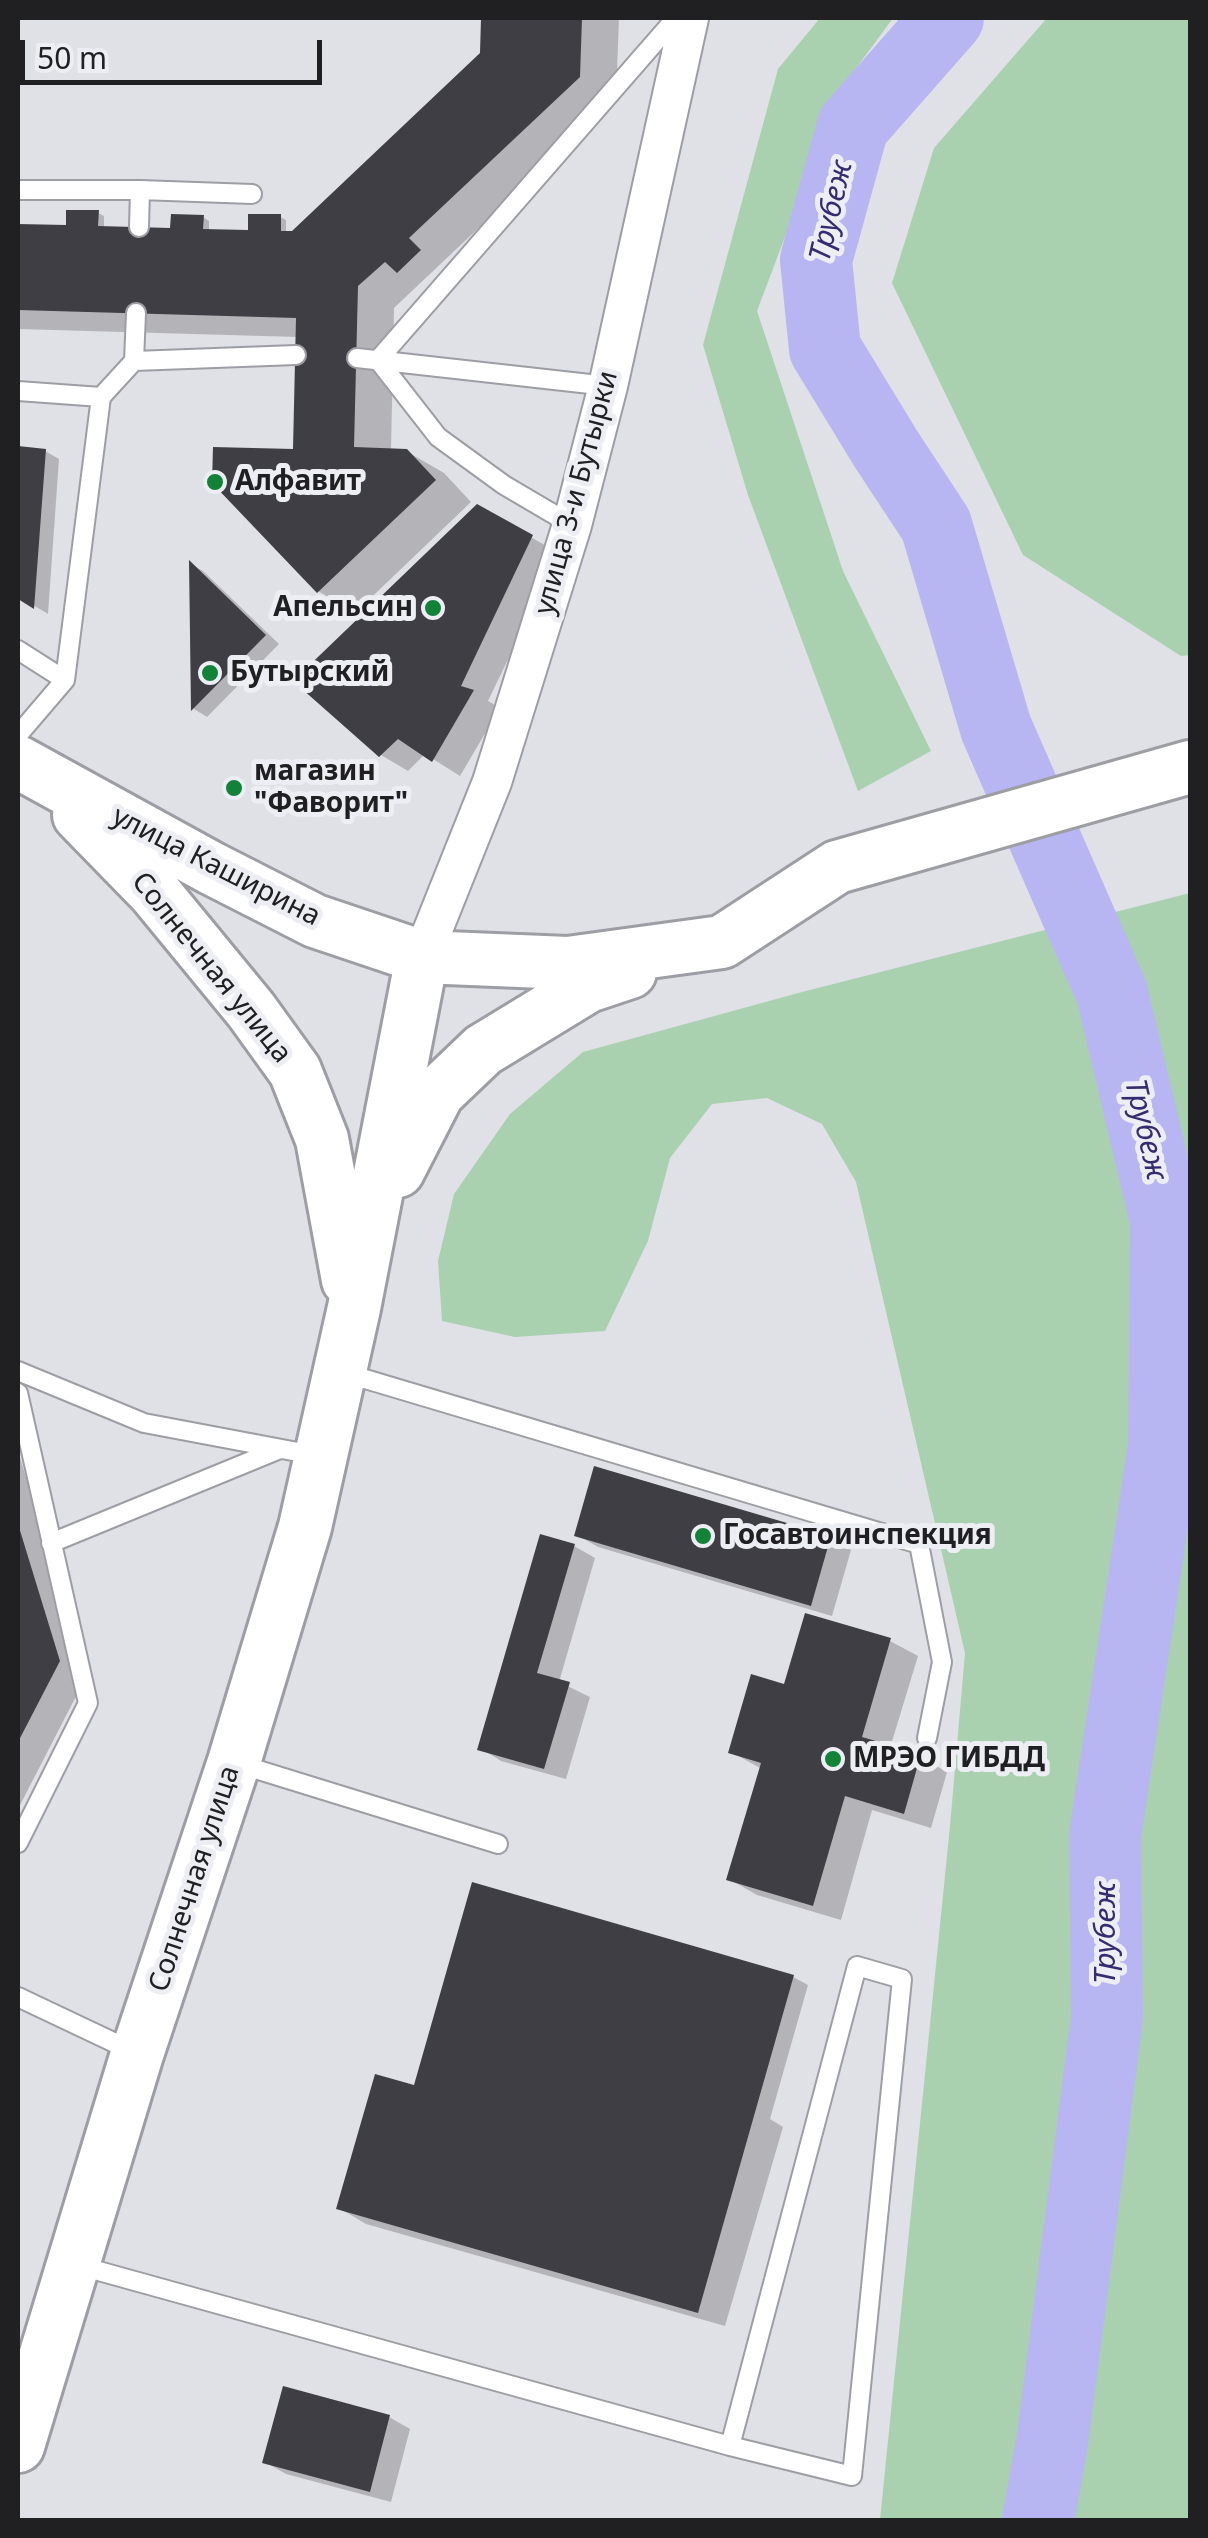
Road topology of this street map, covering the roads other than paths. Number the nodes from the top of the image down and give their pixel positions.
1 (676, 18) edge
2 (689, 18) edge
3 (18, 190) edge
4 (140, 190) junction
5 (252, 194) dead end
6 (139, 227) dead end
7 (136, 314) dead end
8 (296, 355) dead end
9 (357, 358) dead end
10 (378, 360) junction
11 (134, 361) junction
12 (608, 386) junction
13 (18, 391) edge
14 (102, 397) junction
15 (572, 525) junction
16 (18, 650) edge
17 (65, 680) junction
18 (25, 757) edge
19 (1190, 767) edge
20 (722, 942) junction
21 (422, 956) junction
22 (370, 1224) junction
23 (354, 1308) junction
24 (18, 1371) edge
25 (340, 1371) junction
26 (18, 1393) edge
27 (301, 1452) junction
28 (51, 1543) junction
29 (928, 1738) dead end
30 (234, 1762) junction
31 (18, 1843) edge
32 (498, 1844) dead end
33 (18, 1997) edge
34 (137, 2054) junction
35 (72, 2264) junction
36 (18, 2446) edge
37 (730, 2446) junction

1 - 10 lane
2 - 12 street, улица 3-и Бутырки
3 - 4 lane
4 - 5 lane
4 - 6 lane
7 - 11 lane
8 - 11 lane
9 - 10 lane
10 - 12 lane
10 - 15 lane
11 - 14 lane
12 - 15 street, улица 3-и Бутырки
13 - 14 lane
14 - 17 lane
15 - 21 street, улица 3-и Бутырки
16 - 17 lane
17 - 18 lane
18 - 21 main road, улица Каширина
18 - 23 main road, Солнечная улица
19 - 20 main road
20 - 21 main road, улица Каширина
20 - 22 main road
21 - 22 main road, Солнечная улица
22 - 23 main road, Солнечная улица
23 - 25 main road, Солнечная улица
24 - 27 lane
25 - 27 main road, Солнечная улица
25 - 29 lane
26 - 28 lane
27 - 28 lane
27 - 30 main road, Солнечная улица
28 - 31 lane
30 - 32 lane
30 - 34 main road, Солнечная улица
33 - 34 lane
34 - 35 main road, Солнечная улица
35 - 36 main road, Солнечная улица
35 - 37 lane
37 - 37 lane

